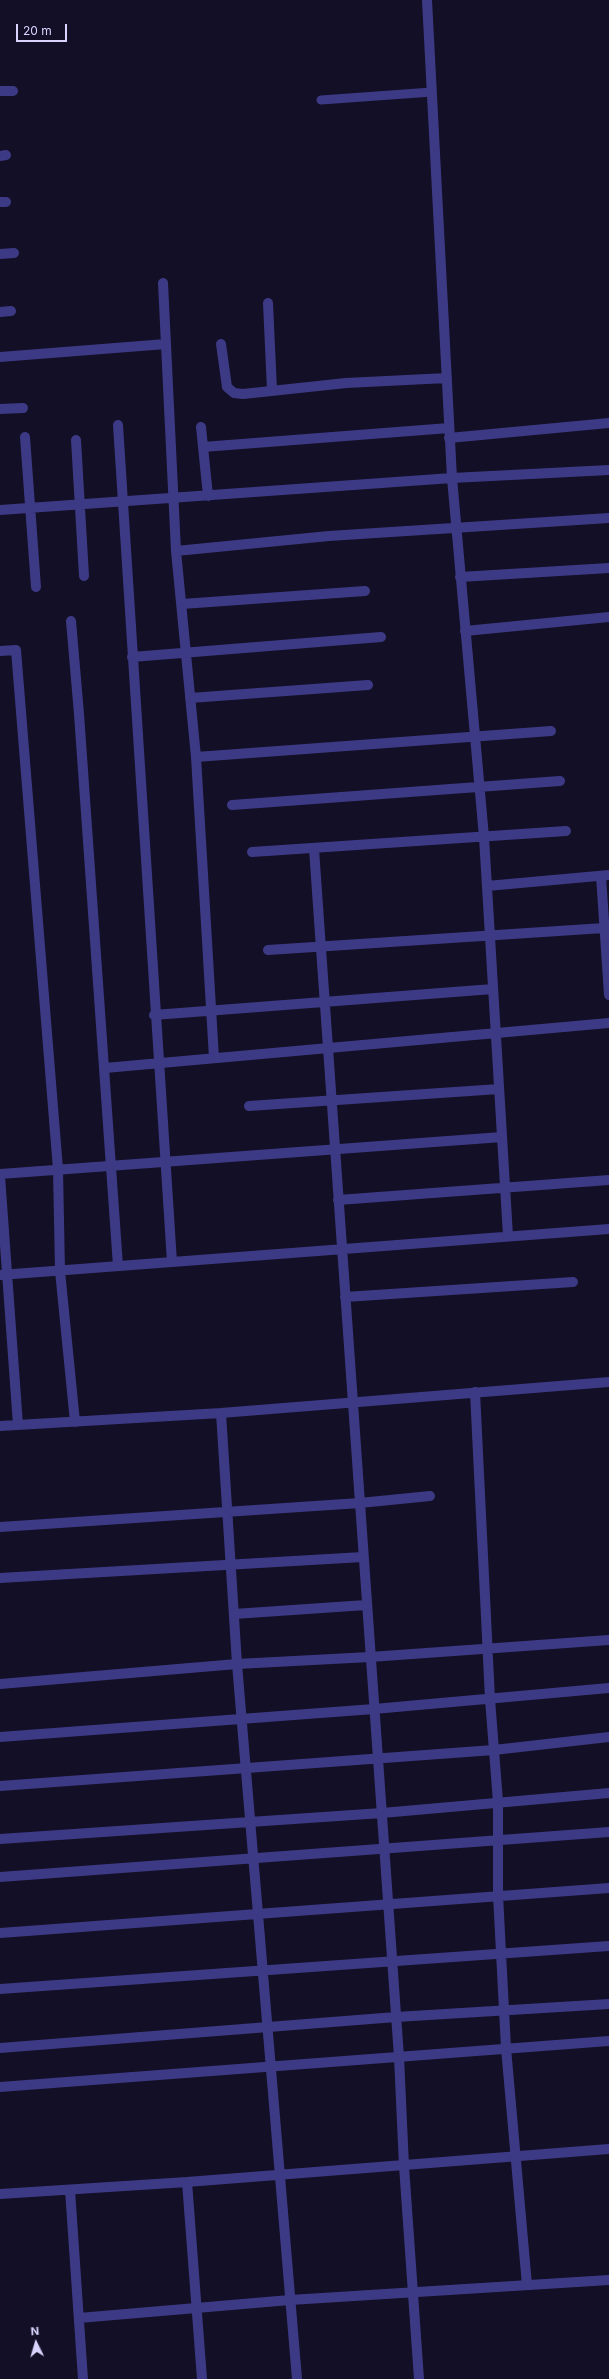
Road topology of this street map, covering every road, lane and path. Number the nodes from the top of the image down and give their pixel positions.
1 (427, 0) edge
2 (0, 91) edge
3 (13, 91) dead end
4 (432, 92) junction
5 (321, 100) dead end
6 (14, 253) dead end
7 (0, 254) edge
8 (163, 283) dead end
9 (268, 303) dead end
10 (11, 311) dead end
11 (0, 312) edge
12 (166, 344) junction
13 (220, 344) dead end
14 (0, 358) edge
15 (447, 378) junction
16 (272, 390) junction
17 (22, 408) dead end
18 (0, 409) edge
19 (609, 423) edge
20 (118, 425) dead end
21 (201, 427) dead end
22 (449, 433) junction
23 (25, 437) dead end
24 (76, 440) dead end
25 (203, 447) junction
26 (609, 470) edge
27 (452, 478) junction
28 (208, 496) junction
29 (173, 498) junction
30 (122, 501) junction
31 (80, 504) junction
32 (31, 508) junction
33 (0, 510) edge
34 (609, 518) edge
35 (455, 528) junction
36 (176, 551) junction
37 (609, 568) edge
38 (84, 576) dead end
39 (460, 577) junction
40 (36, 587) dead end
41 (365, 591) dead end
42 (182, 604) junction
43 (609, 617) edge
44 (71, 621) dead end
45 (465, 631) junction
46 (380, 637) dead end
47 (0, 650) edge
48 (186, 652) junction
49 (132, 657) junction
50 (368, 685) dead end
51 (190, 698) junction
52 (551, 731) dead end
53 (475, 736) junction
54 (196, 758) junction
55 (560, 781) dead end
56 (480, 787) junction
57 (232, 805) dead end
58 (566, 831) dead end
59 (484, 837) junction
60 (314, 849) junction
61 (252, 852) dead end
62 (605, 876) edge
63 (487, 886) junction
64 (604, 928) junction
65 (490, 935) junction
66 (321, 947) junction
67 (268, 950) dead end
68 (493, 988) junction
69 (609, 995) edge
70 (324, 1002) junction
71 (211, 1010) junction
72 (154, 1015) junction
73 (609, 1023) edge
74 (496, 1034) junction
75 (328, 1048) junction
76 (214, 1058) junction
77 (158, 1063) junction
78 (105, 1068) junction
79 (499, 1089) junction
80 (331, 1100) junction
81 (249, 1106) dead end
82 (502, 1137) junction
83 (334, 1150) junction
84 (165, 1163) junction
85 (112, 1166) junction
86 (58, 1169) junction
87 (0, 1175) edge
88 (609, 1180) edge
89 (505, 1188) junction
90 (338, 1200) junction
91 (609, 1229) edge
92 (508, 1236) junction
93 (341, 1249) junction
94 (172, 1262) junction
95 (118, 1266) junction
96 (60, 1271) junction
97 (4, 1275) edge
98 (574, 1282) dead end
99 (345, 1297) junction
100 (609, 1382) edge
101 (475, 1392) junction
102 (353, 1403) junction
103 (221, 1413) junction
104 (75, 1422) junction
105 (18, 1425) junction
106 (0, 1426) edge
107 (430, 1496) dead end
108 (360, 1503) junction
109 (228, 1511) junction
110 (0, 1527) edge
111 (363, 1556) junction
112 (231, 1564) junction
113 (0, 1578) edge
114 (366, 1605) junction
115 (234, 1614) junction
116 (609, 1640) edge
117 (487, 1649) junction
118 (370, 1657) junction
119 (237, 1664) junction
120 (0, 1684) edge
121 (609, 1688) edge
122 (490, 1699) junction
123 (374, 1709) junction
124 (242, 1717) junction
125 (0, 1737) edge
126 (609, 1737) edge
127 (494, 1750) junction
128 (378, 1759) junction
129 (247, 1768) junction
130 (0, 1786) edge
131 (609, 1794) edge
132 (498, 1802) junction
133 (382, 1812) junction
134 (252, 1822) junction
135 (609, 1832) edge
136 (499, 1839) junction
137 (0, 1840) edge
138 (384, 1847) junction
139 (254, 1857) junction
140 (0, 1877) edge
141 (609, 1888) edge
142 (498, 1895) junction
143 (388, 1904) junction
144 (259, 1913) junction
145 (0, 1933) edge
146 (609, 1946) edge
147 (501, 1954) junction
148 (392, 1962) junction
149 (264, 1971) junction
150 (0, 1989) edge
151 (609, 2004) edge
152 (506, 2010) junction
153 (396, 2017) junction
154 (268, 2028) junction
155 (609, 2041) edge
156 (0, 2048) edge
157 (506, 2048) junction
158 (399, 2057) junction
159 (271, 2067) junction
160 (0, 2087) edge
161 (609, 2149) edge
162 (516, 2156) junction
163 (404, 2166) junction
164 (280, 2176) junction
165 (188, 2182) junction
166 (70, 2190) junction
167 (0, 2194) edge
168 (609, 2280) edge
169 (527, 2284) junction
170 (413, 2292) junction
171 (290, 2300) junction
172 (197, 2308) junction
173 (79, 2318) junction
174 (83, 2379) edge
175 (202, 2379) edge
176 (297, 2379) edge
177 (419, 2379) edge

1 - 4 street
2 - 3 street
4 - 5 lane
4 - 15 street
6 - 7 street
8 - 12 street
9 - 16 street
10 - 11 street
12 - 14 street
12 - 29 street
13 - 16 street
15 - 16 street
15 - 22 street
17 - 18 street
19 - 22 street
20 - 30 street
21 - 25 street
22 - 25 street
22 - 27 street
23 - 32 street
24 - 31 street
25 - 28 street
26 - 27 street
27 - 28 street
27 - 35 street
28 - 29 street
29 - 30 street
29 - 36 street
30 - 31 street
30 - 49 street
31 - 32 street
31 - 38 street
32 - 33 street
32 - 40 street
34 - 35 street
35 - 36 street
35 - 39 street
36 - 42 street
37 - 39 street
39 - 45 street
41 - 42 street
42 - 48 street
43 - 45 street
44 - 78 street
45 - 53 street
46 - 48 street
47 - 86 street
48 - 49 street
48 - 51 street
49 - 72 street
50 - 51 street
51 - 54 street
52 - 53 street
53 - 54 street
53 - 56 street
54 - 71 street
55 - 56 street
56 - 57 street
56 - 59 street
58 - 59 street
59 - 60 street
59 - 63 street
60 - 61 street
60 - 66 street
62 - 63 street
62 - 64 street
63 - 65 street
64 - 65 street
64 - 69 street
65 - 66 street
65 - 68 street
66 - 67 street
66 - 70 street
68 - 70 street
68 - 74 street
70 - 71 street
70 - 75 street
71 - 72 street
71 - 76 street
72 - 77 street
73 - 74 street
74 - 75 street
74 - 79 street
75 - 76 street
75 - 80 street
76 - 77 street
77 - 78 street
77 - 84 street
78 - 85 street
79 - 80 street
79 - 82 street
80 - 81 street
80 - 83 street
82 - 83 street
82 - 89 street
83 - 84 street
83 - 90 street
84 - 85 street
84 - 94 street
85 - 86 street
85 - 95 street
86 - 87 street
86 - 96 street
87 - 97 street
88 - 89 street
89 - 90 street
89 - 92 street
90 - 93 street
91 - 92 street
92 - 93 street
93 - 94 street
93 - 99 street
94 - 95 street
95 - 96 street
96 - 97 street
96 - 104 street
97 - 105 street
98 - 99 street
99 - 102 street
100 - 101 street
101 - 102 street
101 - 117 street
102 - 103 street
102 - 108 street
103 - 104 street
103 - 109 street
104 - 105 street
105 - 106 street
107 - 108 street
108 - 109 street
108 - 111 street
109 - 110 street
109 - 112 street
111 - 112 street
111 - 114 street
112 - 113 street
112 - 115 street
114 - 115 street
114 - 118 street
115 - 119 street
116 - 117 street
117 - 118 street
117 - 122 street
118 - 119 street
118 - 123 street
119 - 120 street
119 - 124 street
121 - 122 street
122 - 123 street
122 - 127 street
123 - 124 street
123 - 128 street
124 - 125 street
124 - 129 street
126 - 127 street
127 - 128 street
127 - 132 street
128 - 129 street
128 - 133 street
129 - 130 street
129 - 134 street
131 - 132 street
132 - 133 street
132 - 136 street
133 - 134 street
133 - 138 street
134 - 137 street
134 - 139 street
135 - 136 street
136 - 138 street
136 - 142 street
138 - 139 street
138 - 143 street
139 - 140 street
139 - 144 street
141 - 142 street
142 - 143 street
142 - 147 street
143 - 144 street
143 - 148 street
144 - 145 street
144 - 149 street
146 - 147 street
147 - 148 street
147 - 152 street
148 - 149 street
148 - 153 street
149 - 150 street
149 - 154 street
151 - 152 street
152 - 153 street
152 - 157 street
153 - 154 street
153 - 158 street
154 - 156 street
154 - 159 street
155 - 157 street
157 - 158 street
157 - 162 street
158 - 159 street
158 - 163 street
159 - 160 street
159 - 164 street
161 - 162 street
162 - 163 street
162 - 169 street
163 - 164 street
163 - 170 street
164 - 165 street
164 - 171 street
165 - 166 street
165 - 172 street
166 - 167 street
166 - 173 street
168 - 169 street
169 - 170 street
170 - 171 street
170 - 177 street
171 - 172 street
171 - 176 street
172 - 173 street
172 - 175 street
173 - 174 street

